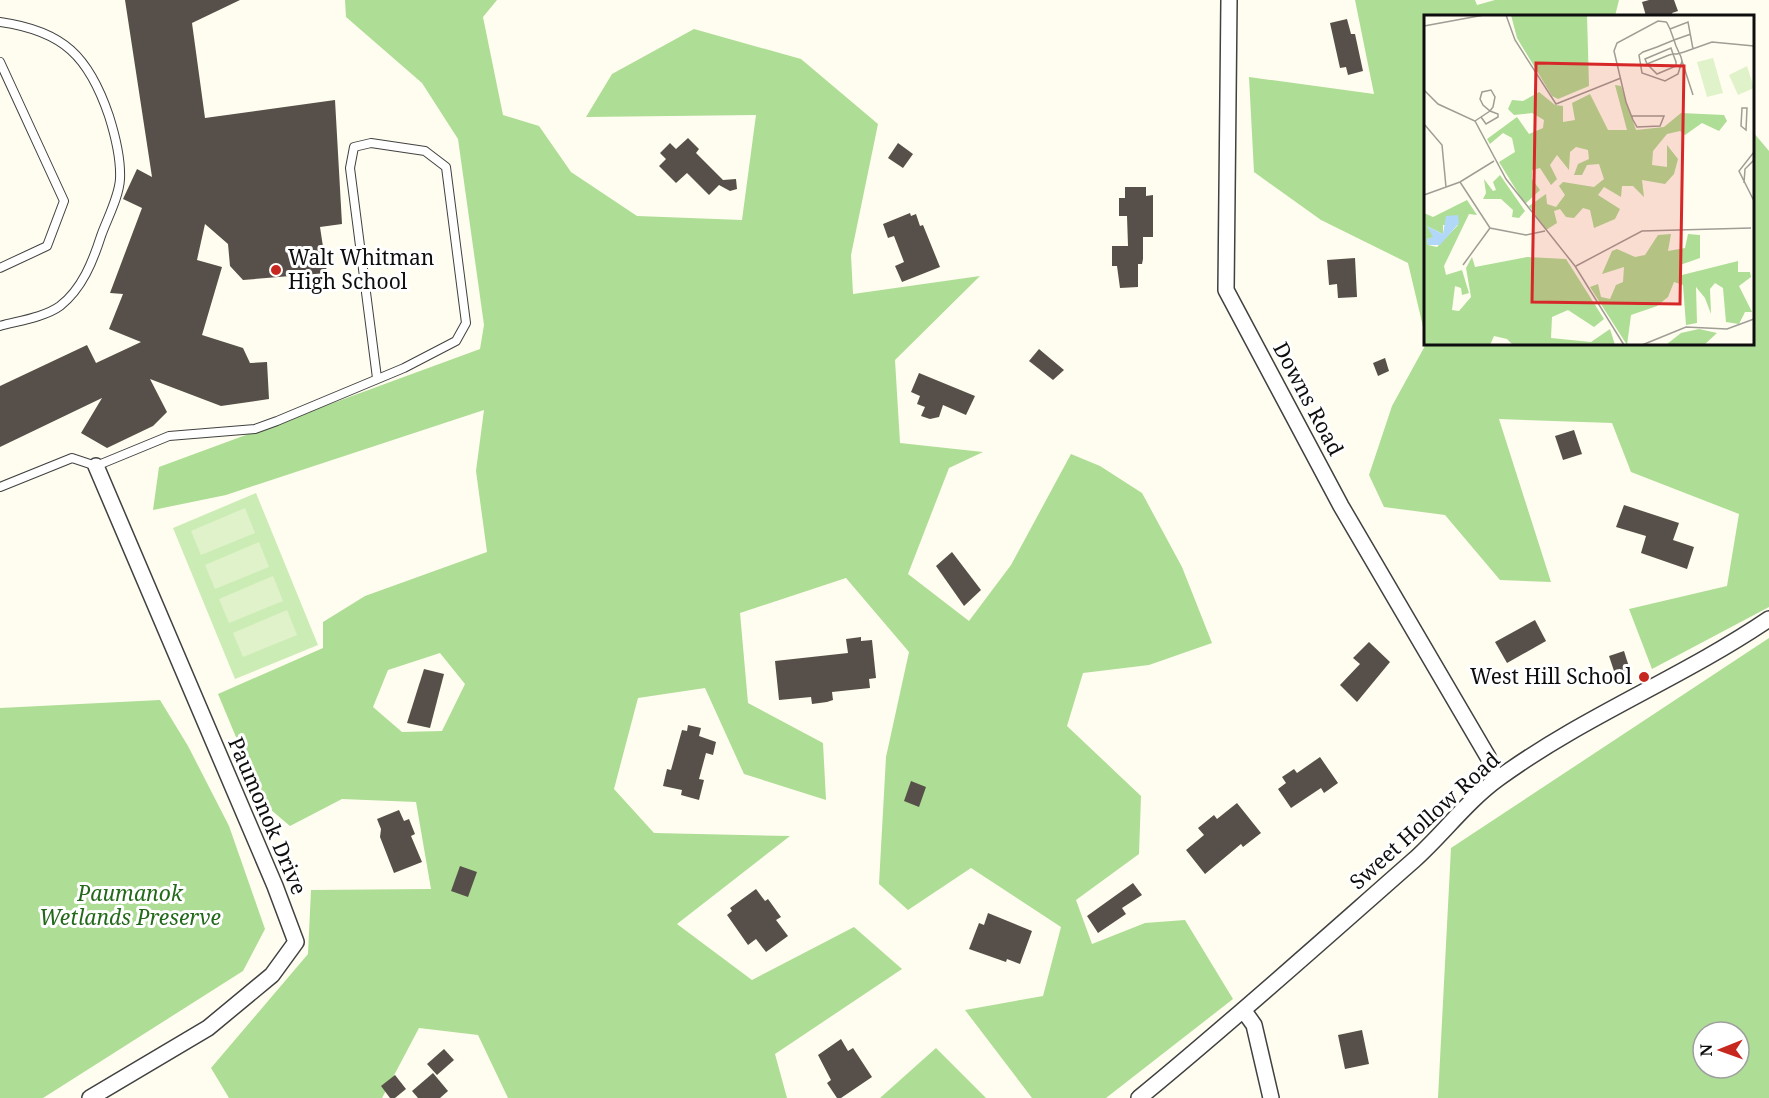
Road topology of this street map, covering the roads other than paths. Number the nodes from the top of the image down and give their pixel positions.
1 (1229, 0) edge
2 (0, 22) edge
3 (0, 62) edge
4 (0, 268) edge
5 (0, 326) edge
6 (377, 378) junction
7 (96, 466) junction
8 (0, 487) edge
9 (1769, 619) edge
10 (1496, 780) junction
11 (1244, 1011) junction
12 (90, 1098) edge
13 (1139, 1098) edge
14 (1271, 1098) edge

1 - 10 street, Downs Road
2 - 5 lane
3 - 4 lane
6 - 6 lane
6 - 7 lane
7 - 8 lane
7 - 12 street, Paumonok Drive
9 - 10 street, Sweet Hollow Road
10 - 11 street, Sweet Hollow Road
11 - 13 street, Sweet Hollow Road
11 - 14 street

